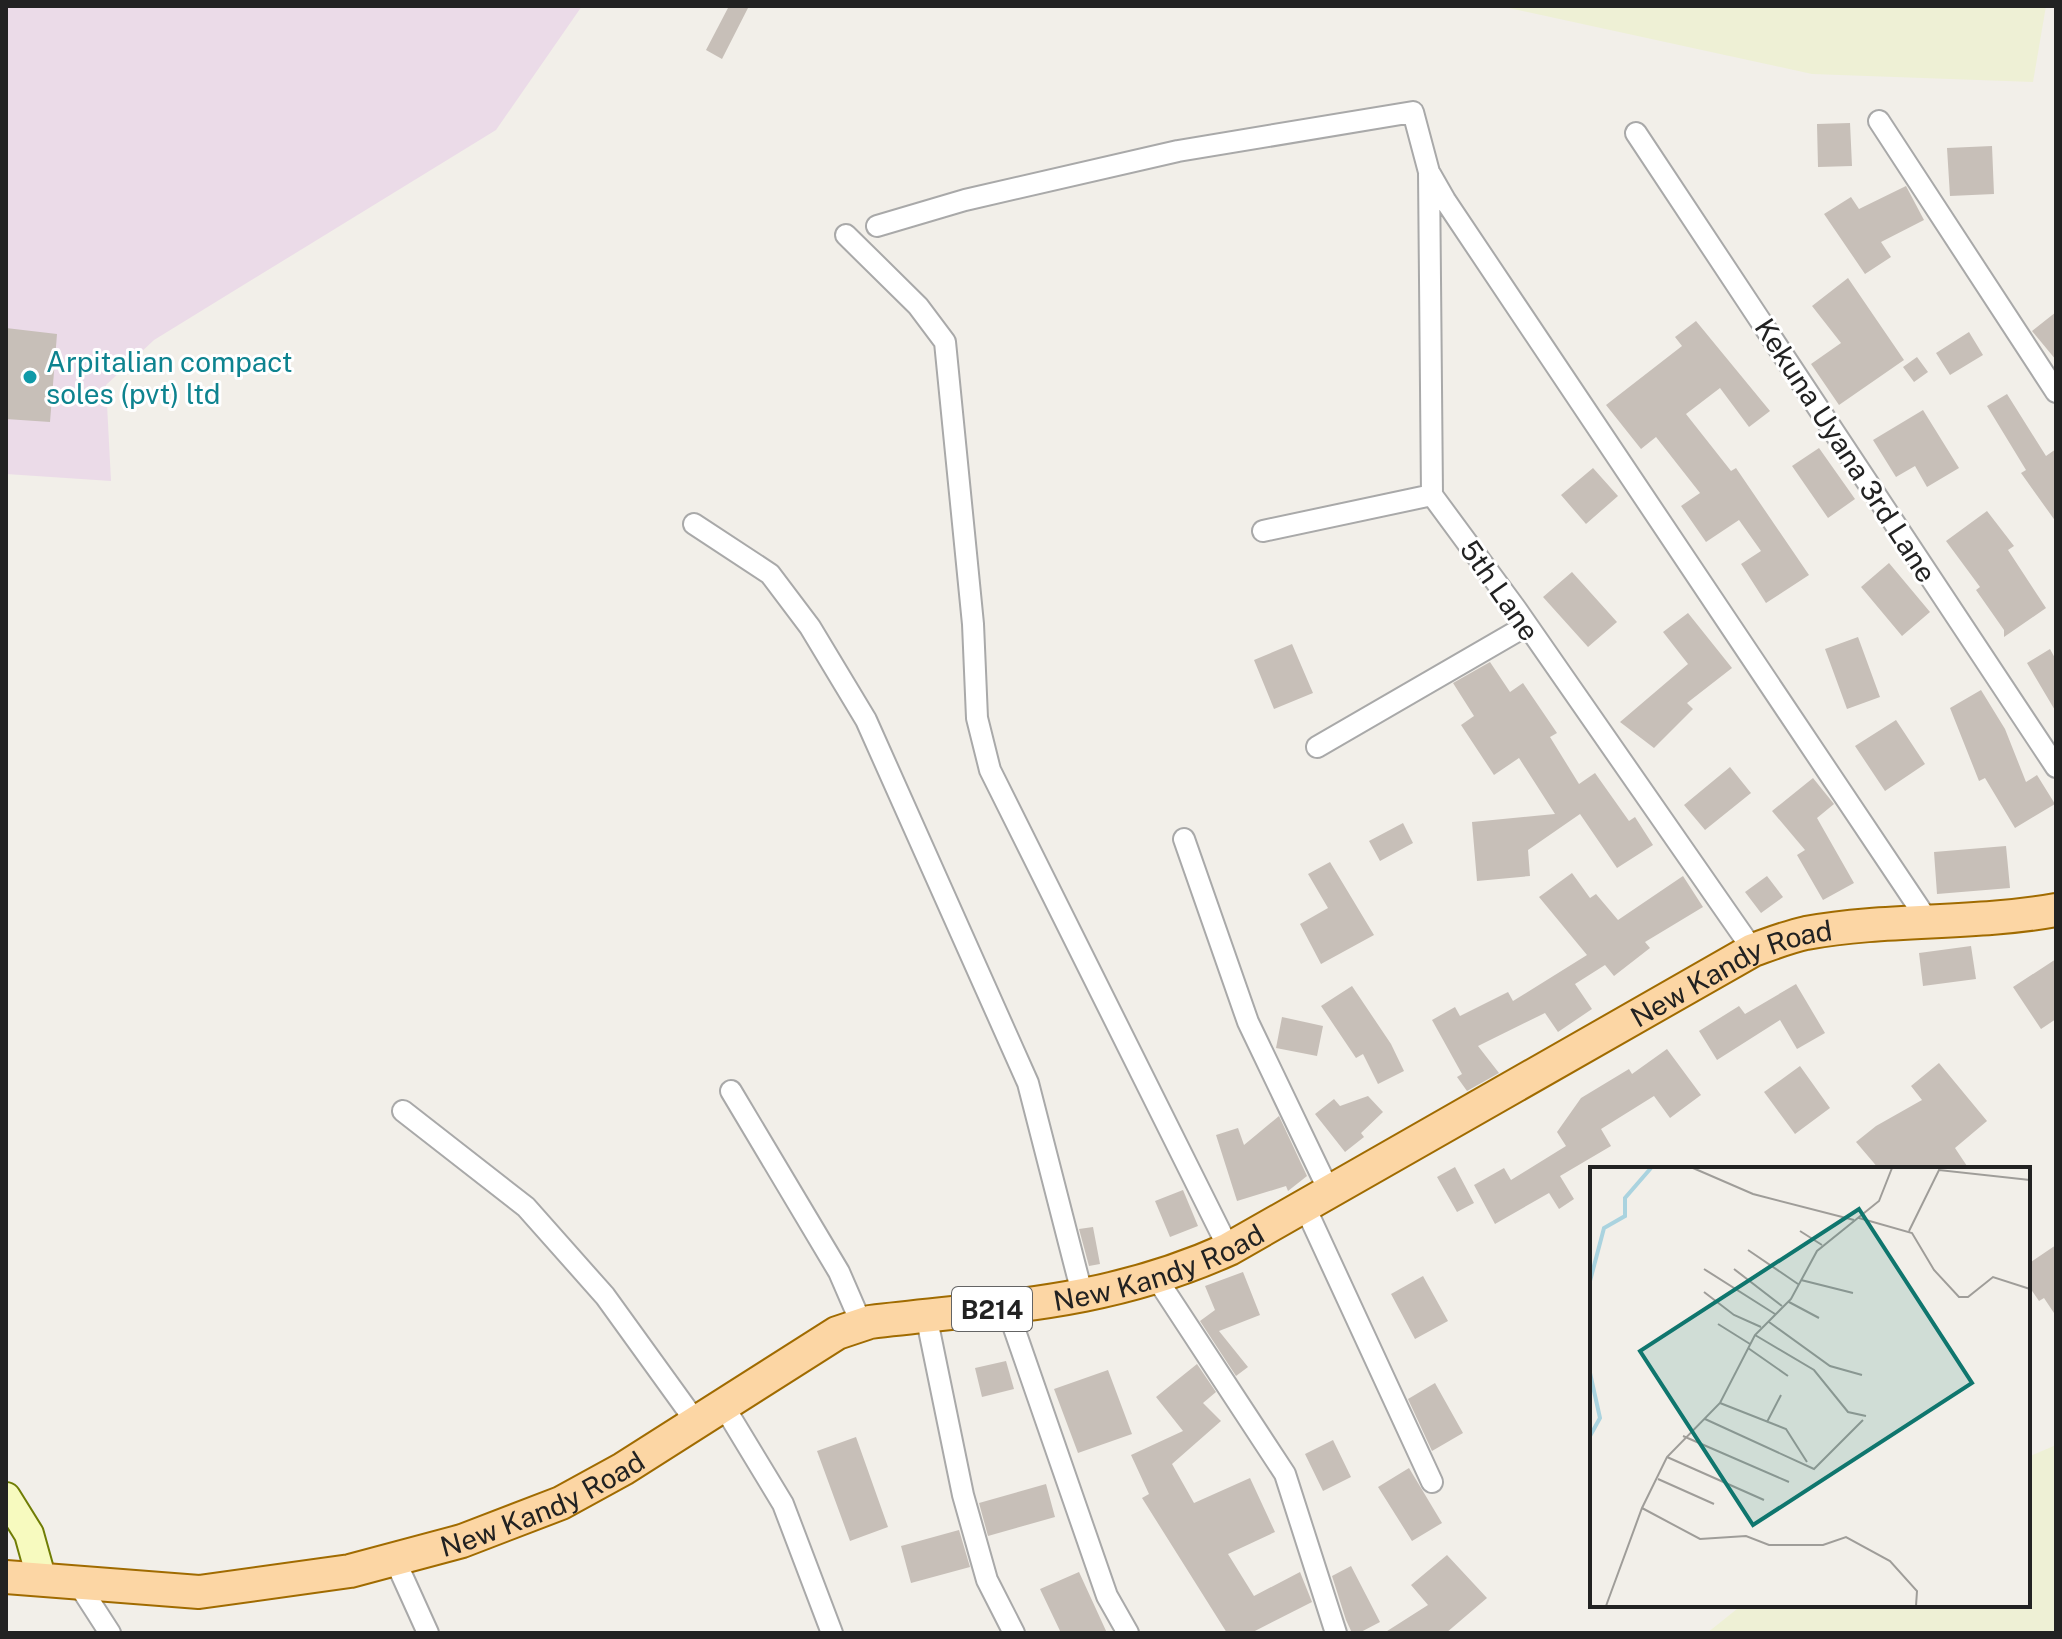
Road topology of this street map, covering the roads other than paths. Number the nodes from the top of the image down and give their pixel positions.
1 (1879, 121) dead end
2 (1636, 133) dead end
3 (1429, 172) junction
4 (877, 226) dead end
5 (846, 235) dead end
6 (2056, 392) edge
7 (1432, 495) junction
8 (694, 524) dead end
9 (1263, 531) dead end
10 (1526, 626) junction
11 (1317, 747) dead end
12 (2056, 767) edge
13 (1184, 839) dead end
14 (2056, 910) edge
15 (1930, 924) junction
16 (1753, 950) junction
17 (731, 1091) dead end
18 (403, 1111) dead end
19 (1318, 1200) junction
20 (1229, 1249) junction
21 (1157, 1279) junction
22 (1083, 1297) junction
23 (1007, 1308) junction
24 (926, 1315) junction
25 (862, 1325) junction
26 (710, 1414) junction
27 (1432, 1482) dead end
28 (6, 1497) edge
29 (395, 1560) junction
30 (6, 1577) edge
31 (41, 1577) junction
32 (79, 1585) junction
33 (110, 1633) edge
34 (428, 1633) edge
35 (832, 1633) edge
36 (1014, 1633) edge
37 (1128, 1633) edge
38 (1336, 1633) edge

1 - 6 street
2 - 12 street, Kekuna Uyana 3rd Lane
3 - 4 street
3 - 7 street
3 - 15 street
5 - 20 street
7 - 9 street
7 - 10 street, 5th Lane
8 - 22 street
10 - 11 street
10 - 16 street, 5th Lane
13 - 19 street
14 - 15 main road, New Kandy Road / B214
15 - 16 main road, New Kandy Road / B214
16 - 19 main road, New Kandy Road / B214
17 - 25 street
18 - 26 street
19 - 20 main road, New Kandy Road / B214
19 - 27 street
20 - 21 main road, New Kandy Road / B214
21 - 22 main road, New Kandy Road / B214
21 - 38 street
22 - 23 main road, New Kandy Road / B214
23 - 24 main road, New Kandy Road / B214
23 - 37 street
24 - 25 main road, New Kandy Road / B214
24 - 36 street
25 - 26 main road, New Kandy Road / B214
26 - 29 main road, New Kandy Road / B214
26 - 35 street
28 - 31 main road
29 - 32 main road, New Kandy Road / B214
29 - 34 street
30 - 31 main road, New Kandy Road / B214
31 - 32 main road, New Kandy Road / B214
32 - 33 street

